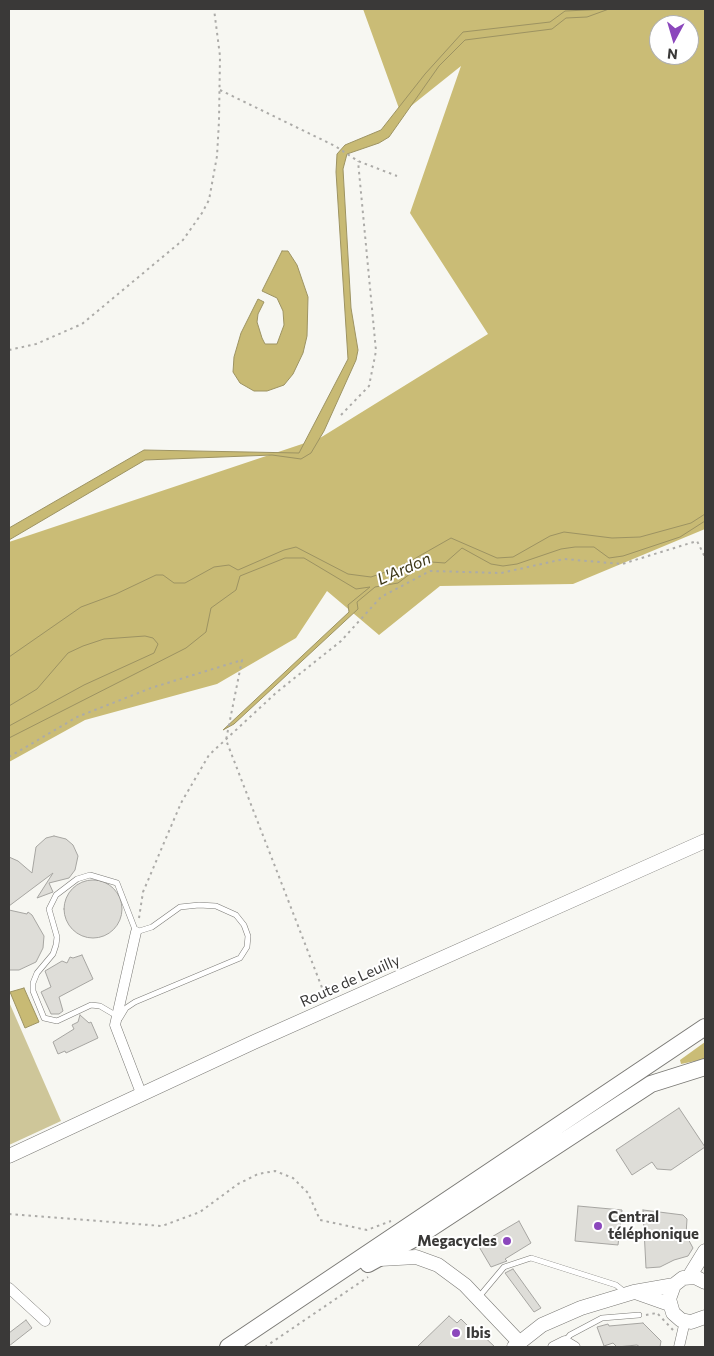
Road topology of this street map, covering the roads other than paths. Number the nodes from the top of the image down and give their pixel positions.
1 (705, 840) edge
2 (136, 932) junction
3 (116, 1021) junction
4 (705, 1027) edge
5 (705, 1067) edge
6 (141, 1093) junction
7 (9, 1156) edge
8 (705, 1251) edge
9 (377, 1259) junction
10 (689, 1277) junction
11 (705, 1282) edge
12 (320, 1285) junction
13 (674, 1285) junction
14 (9, 1288) edge
15 (630, 1293) junction
16 (477, 1298) junction
17 (669, 1304) junction
18 (639, 1315) dead end
19 (705, 1317) edge
20 (45, 1321) dead end
21 (685, 1322) junction
22 (565, 1341) junction
23 (516, 1345) edge
24 (228, 1347) edge
25 (553, 1347) edge
26 (575, 1347) edge
27 (679, 1347) edge

1 - 6 main road, Route de Leuilly
2 - 3 street
2 - 3 lane
2 - 3 lane
3 - 6 street
4 - 12 main road
5 - 9 main road
6 - 7 main road, Route de Leuilly
8 - 10 main road
9 - 12 main road
9 - 16 main road
10 - 11 main road
10 - 13 main road
12 - 24 main road
13 - 15 main road
13 - 17 main road
14 - 20 street
15 - 16 lane
15 - 17 main road
15 - 23 main road
16 - 23 main road
17 - 21 main road
18 - 22 lane
19 - 21 main road
21 - 27 street
22 - 25 street
22 - 26 street

